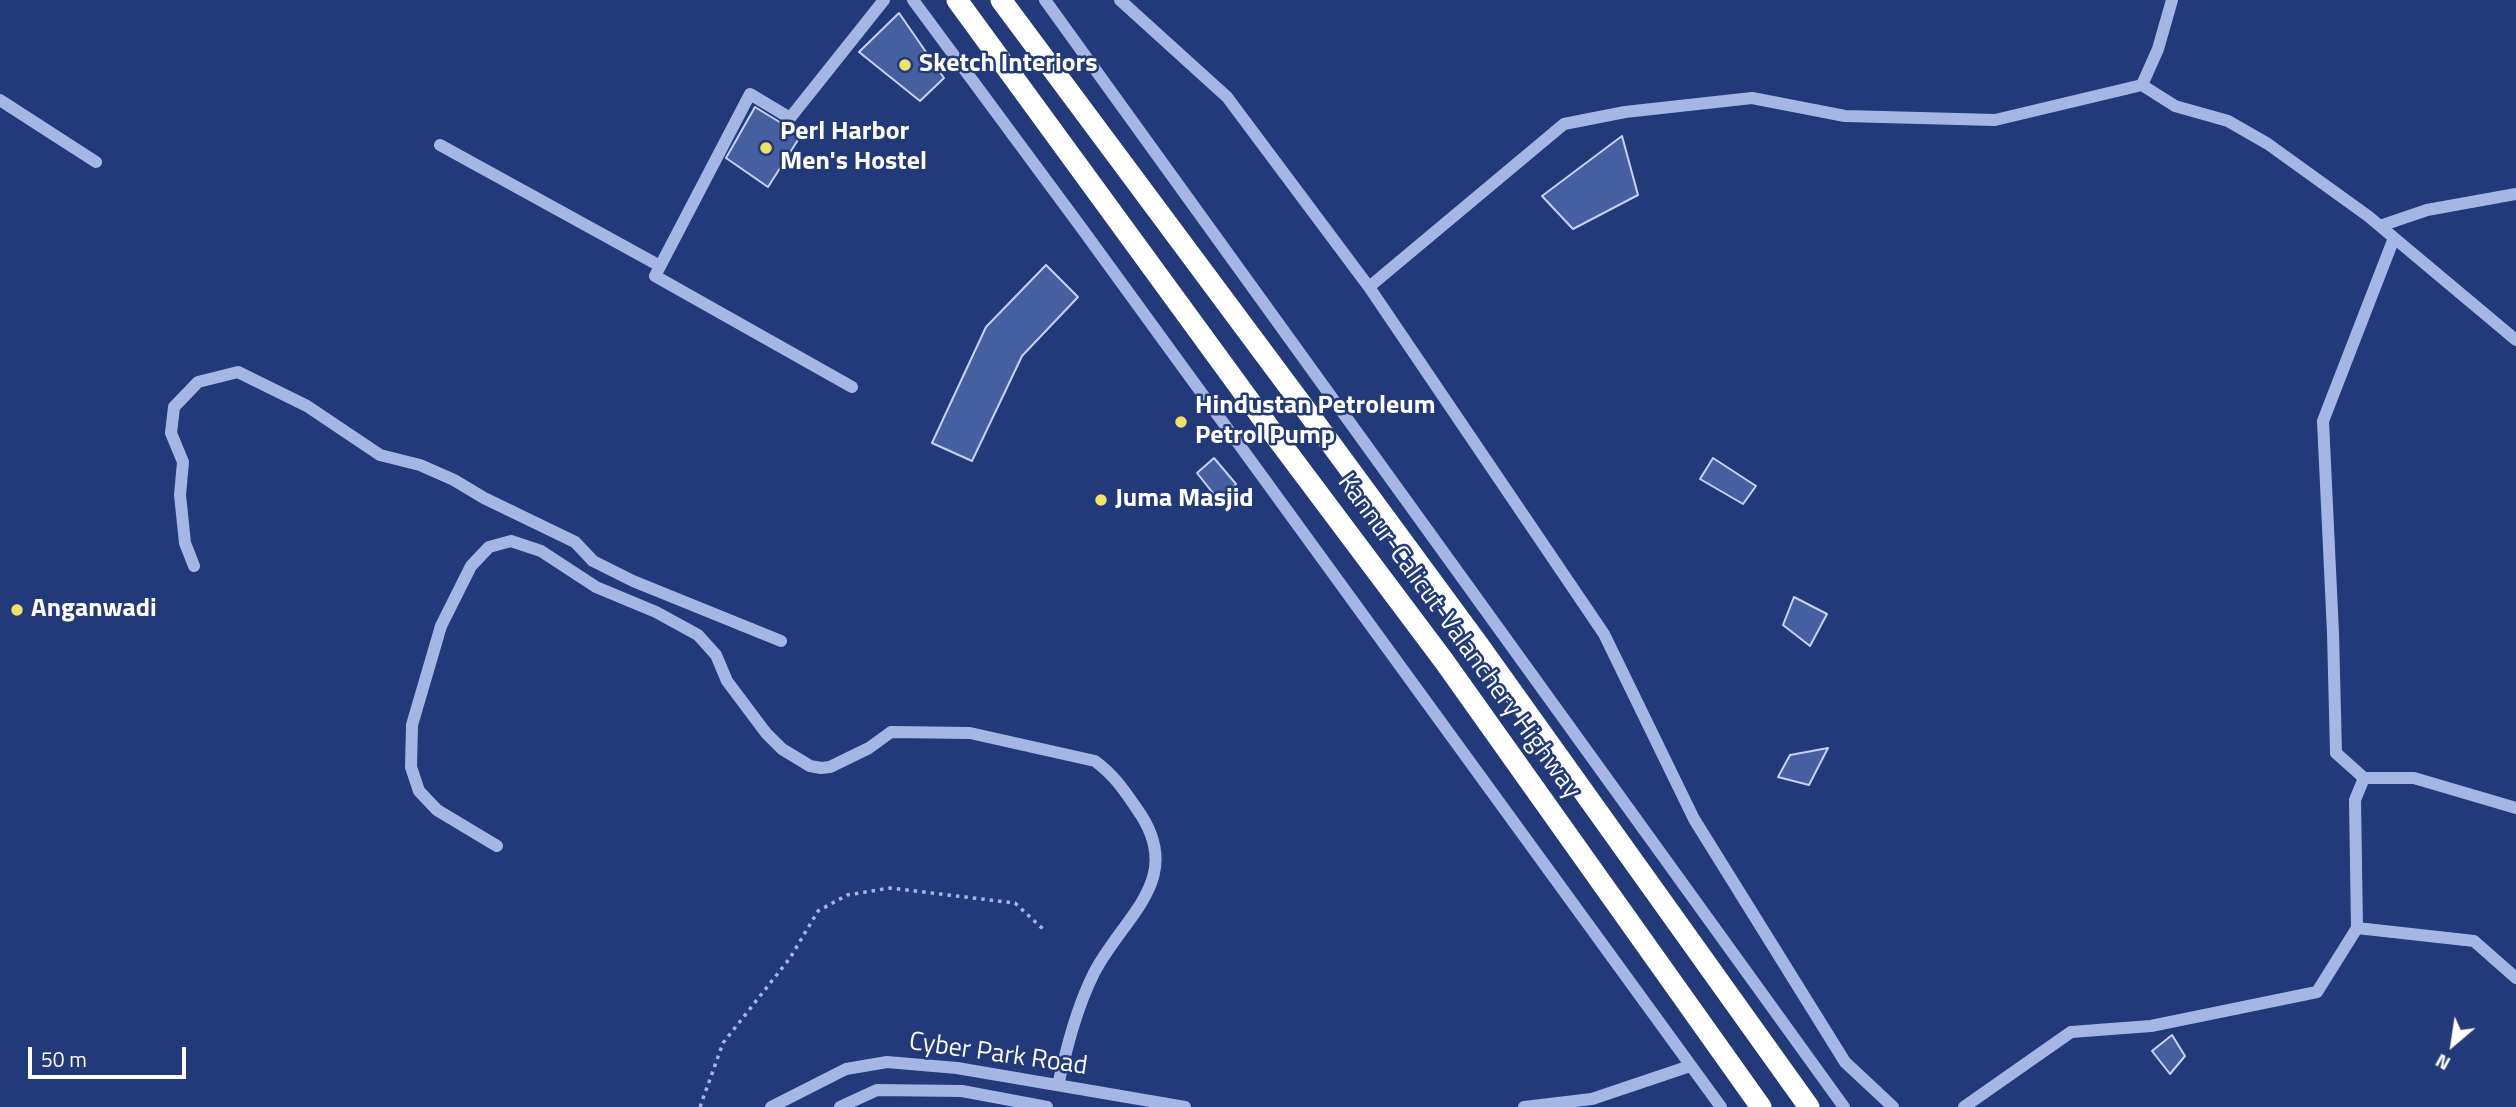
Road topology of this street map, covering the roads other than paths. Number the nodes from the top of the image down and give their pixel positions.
1 (884, 0) edge
2 (913, 0) edge
3 (957, 0) edge
4 (1001, 0) edge
5 (1045, 0) edge
6 (1120, 0) edge
7 (2172, 0) edge
8 (2142, 85) junction
9 (0, 100) edge
10 (440, 145) dead end
11 (96, 162) dead end
12 (2516, 194) edge
13 (2380, 226) junction
14 (2394, 238) junction
15 (660, 266) junction
16 (1369, 287) junction
17 (2516, 340) edge
18 (852, 387) dead end
19 (194, 566) dead end
20 (678, 599) junction
21 (670, 620) junction
22 (781, 641) dead end
23 (2364, 778) junction
24 (2516, 808) edge
25 (497, 846) dead end
26 (2357, 928) junction
27 (2516, 978) edge
28 (1690, 1066) junction
29 (1058, 1085) junction
30 (771, 1107) edge
31 (840, 1107) edge
32 (1047, 1107) edge
33 (1185, 1107) edge
34 (1524, 1107) edge
35 (1721, 1107) edge
36 (1761, 1107) edge
37 (1809, 1107) edge
38 (1844, 1107) edge
39 (1894, 1107) edge
40 (1964, 1107) edge

1 - 15 street
2 - 28 street
3 - 36 highway, Kannur-Calicut-Valanchery Highway
4 - 37 highway
5 - 38 street
6 - 16 street
7 - 8 street
8 - 13 street
8 - 16 street
9 - 11 street
10 - 15 street
12 - 13 street
13 - 14 street
14 - 17 street
14 - 23 street
15 - 18 street
16 - 39 street
19 - 20 street
20 - 21 street
20 - 22 street
21 - 25 street
21 - 29 street
23 - 24 street
23 - 26 street
26 - 27 street
26 - 40 street
28 - 34 street
28 - 35 street
29 - 30 street, Cyber Park Road
29 - 33 street, Cyber Park Road
31 - 32 street

